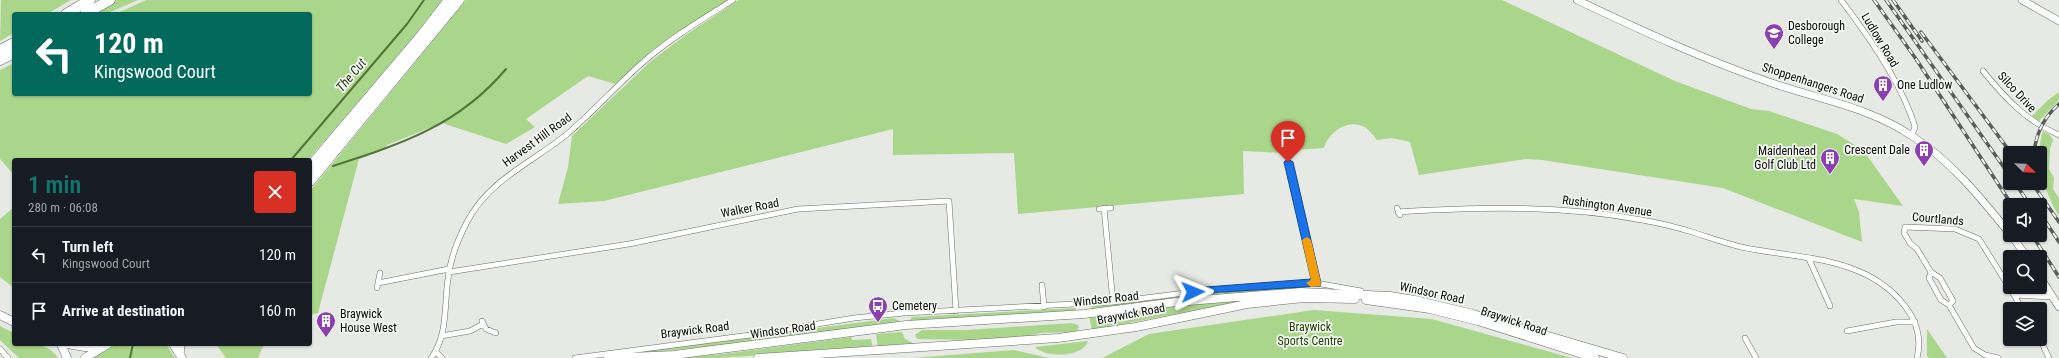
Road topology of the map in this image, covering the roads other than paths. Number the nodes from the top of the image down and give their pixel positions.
1 (83, 0) edge
2 (90, 0) edge
3 (103, 0) edge
4 (110, 0) edge
5 (449, 0) edge
6 (458, 0) edge
7 (733, 0) edge
8 (1577, 0) edge
9 (1841, 0) edge
10 (2022, 0) edge
11 (64, 12) edge
12 (69, 12) edge
13 (82, 12) edge
14 (89, 12) edge
15 (2059, 21) edge
16 (12, 43) edge
17 (0, 50) edge
18 (12, 53) edge
19 (0, 59) edge
20 (1984, 70) dead end
21 (1912, 135) junction
22 (2059, 135) edge
23 (1288, 162) dead end
24 (312, 165) edge
25 (312, 179) edge
26 (1111, 208) dead end
27 (1398, 212) dead end
28 (2003, 227) edge
29 (2015, 242) edge
30 (2022, 250) edge
31 (1809, 259) junction
32 (449, 270) junction
33 (1931, 272) junction
34 (380, 273) dead end
35 (1316, 283) junction
36 (1042, 285) dead end
37 (2047, 288) edge
38 (2014, 295) junction
39 (1390, 296) junction
40 (2053, 297) junction
41 (1113, 302) junction
42 (2018, 302) edge
43 (1949, 305) junction
44 (1830, 306) dead end
45 (1044, 307) junction
46 (2059, 307) edge
47 (956, 311) junction
48 (1, 316) edge
49 (12, 321) edge
50 (1915, 322) junction
51 (496, 333) dead end
52 (1857, 335) dead end
53 (441, 336) junction
54 (1745, 338) dead end
55 (62, 346) edge
56 (78, 346) edge
57 (89, 346) edge
58 (105, 346) edge
59 (2043, 346) edge
60 (0, 349) edge
61 (437, 353) junction
62 (1598, 355) edge
63 (1919, 356) edge
64 (8, 358) edge
65 (67, 358) edge
66 (85, 358) edge
67 (431, 358) edge
68 (442, 358) edge
69 (575, 358) edge
70 (608, 358) edge
71 (758, 358) edge
72 (1623, 358) edge
73 (1756, 358) edge
74 (1998, 358) edge
75 (2049, 358) edge

1 - 11 highway
2 - 12 highway
3 - 13 highway
4 - 14 highway
5 - 24 highway
6 - 25 highway
7 - 32 street, Harvest Hill Road
8 - 21 street, Shoppenhangers Road
9 - 21 street, Ludlow Road
10 - 15 street
16 - 17 highway
18 - 19 highway
20 - 22 street, Silco Drive
21 - 28 street, Shoppenhangers Road
23 - 35 street
26 - 41 street
27 - 31 street, Rushington Avenue
29 - 30 street, Shoppenhangers Road
31 - 44 street
31 - 50 street, Rushington Avenue
32 - 34 street
32 - 47 street, Walker Road
32 - 53 street, Harvest Hill Road
33 - 38 street, Courtlands
33 - 43 street, Courtlands
33 - 43 street, Courtlands
35 - 39 street, Braywick Road
35 - 41 street, Braywick Road
36 - 45 street
37 - 40 street
38 - 40 street
38 - 42 street, Courtlands
39 - 62 main road, Windsor Road
39 - 70 main road, Windsor Road
40 - 46 street
41 - 45 street, Braywick Road
43 - 74 street, Courtlands
45 - 47 street, Braywick Road
47 - 69 street, Braywick Road
48 - 49 main road
50 - 52 street
50 - 63 street, Rushington Avenue
51 - 53 street
53 - 61 street, Harvest Hill Road
54 - 73 street
55 - 65 main road
56 - 57 main road
58 - 66 main road
59 - 75 street
60 - 64 street
61 - 67 street
61 - 68 street
62 - 71 main road, Braywick Road
62 - 72 main road, Braywick Road

